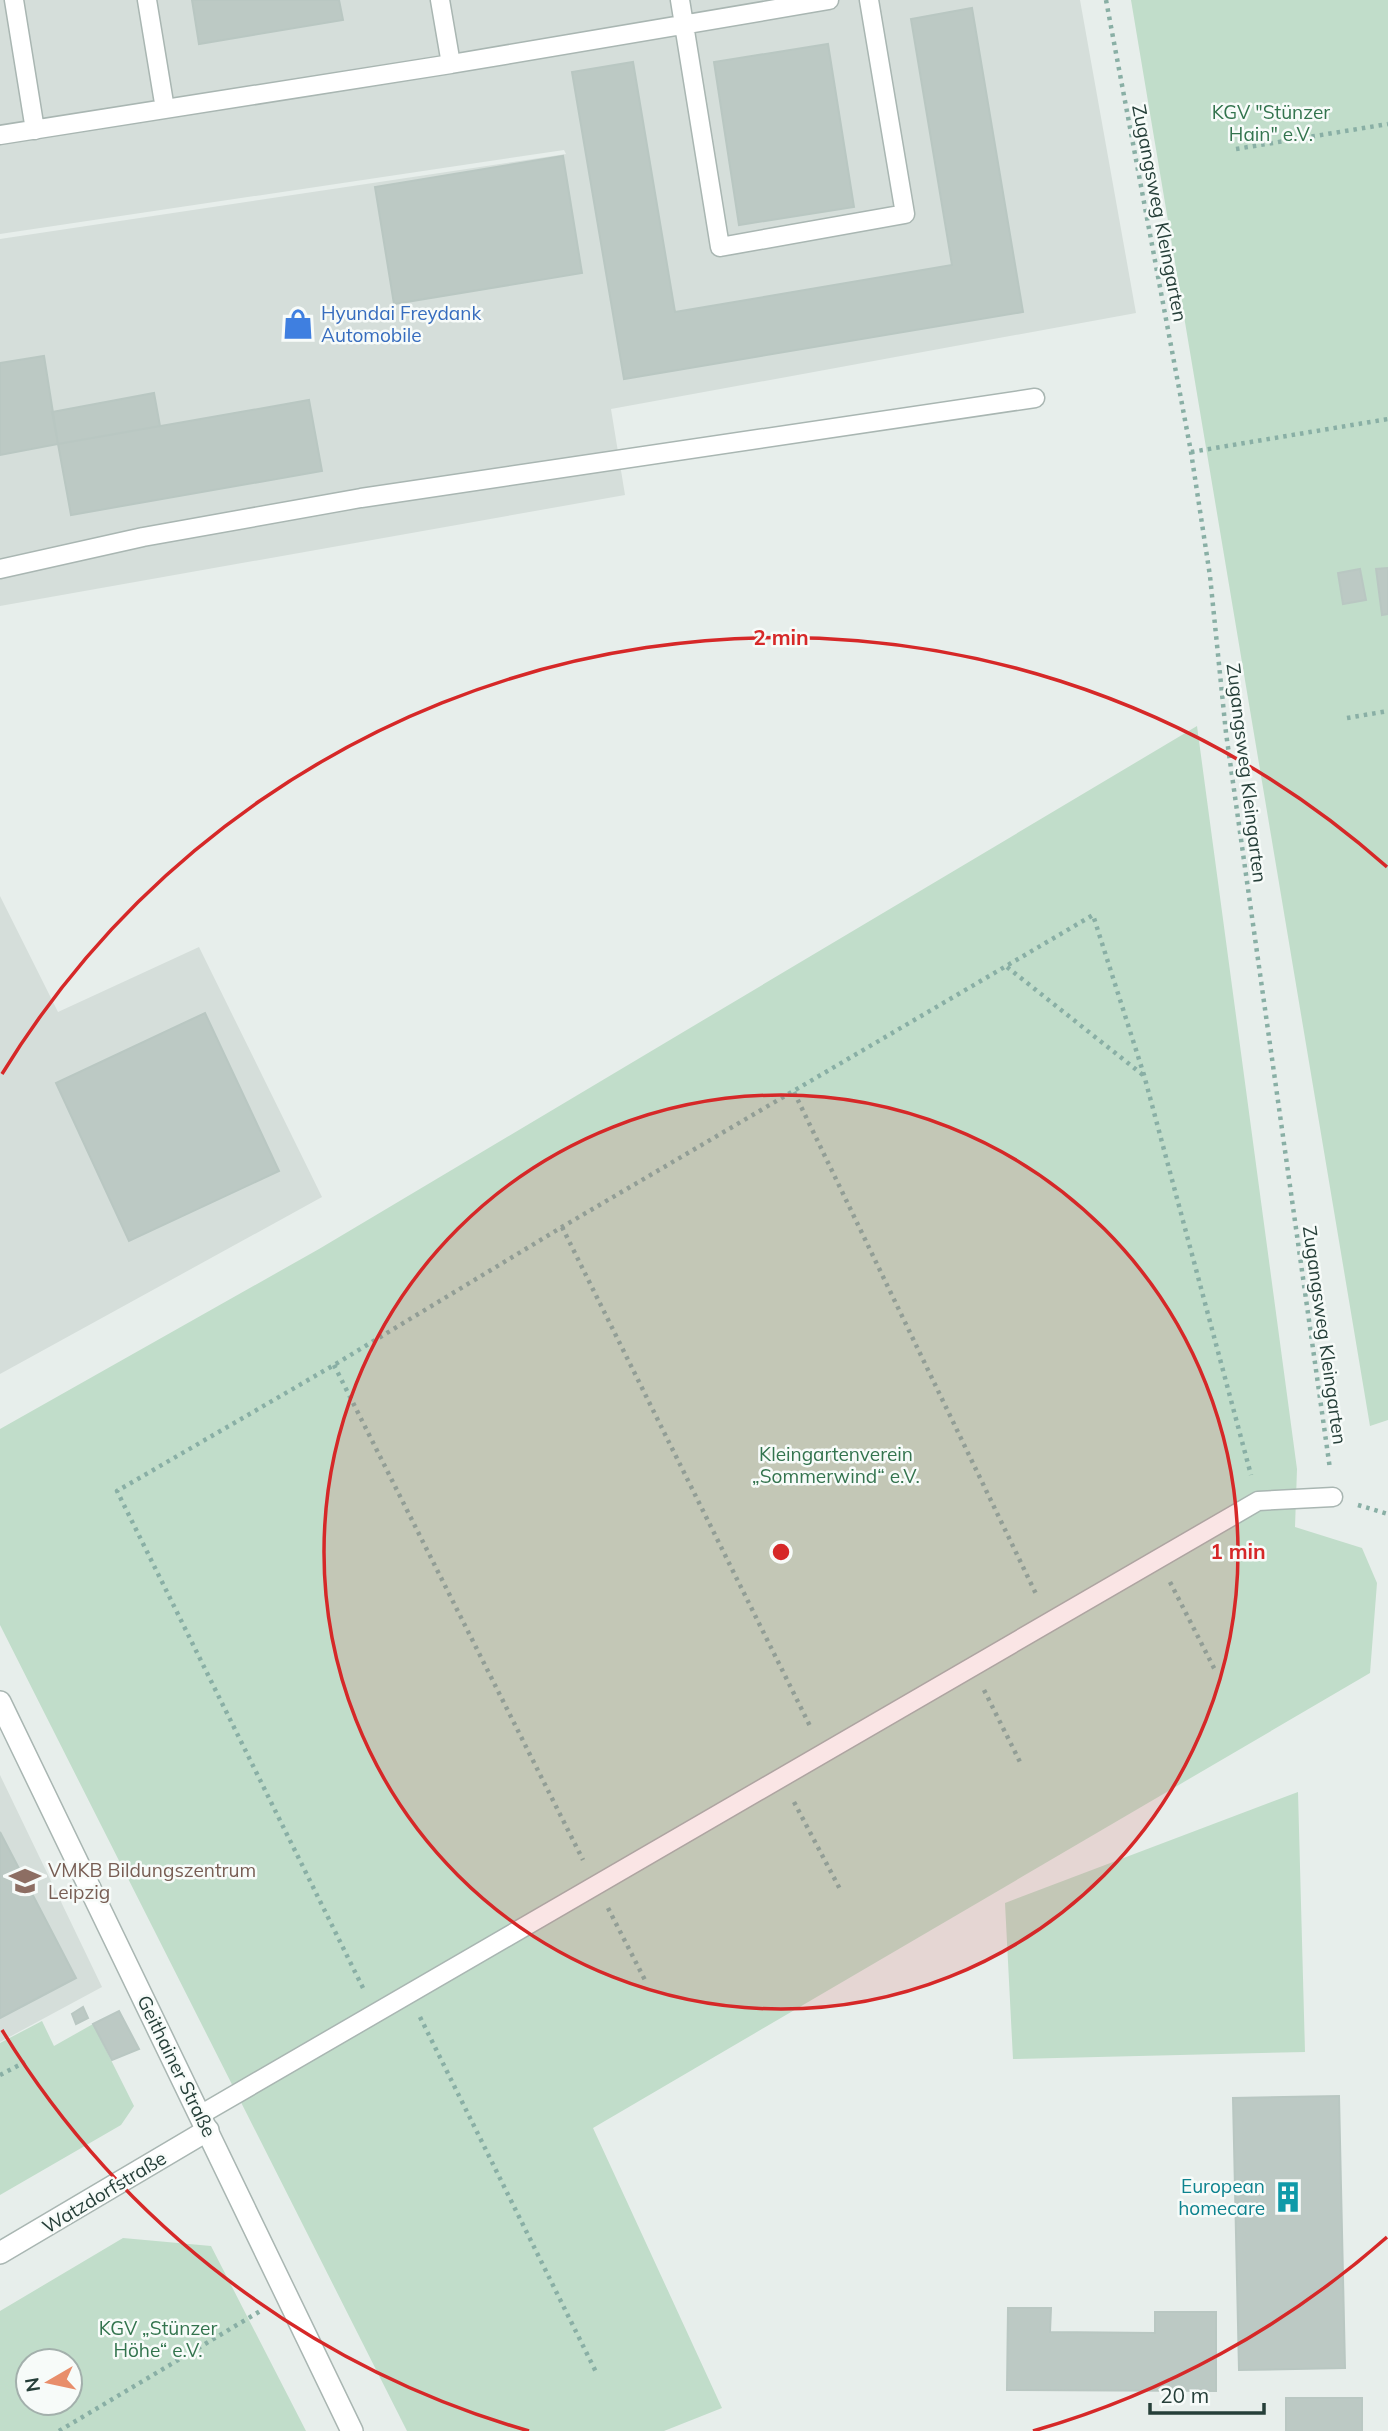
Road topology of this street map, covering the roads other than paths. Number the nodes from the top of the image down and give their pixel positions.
1 (14, 0) edge
2 (146, 0) edge
3 (440, 0) edge
4 (680, 0) edge
5 (829, 0) edge
6 (869, 0) edge
7 (684, 25) junction
8 (452, 64) junction
9 (165, 109) junction
10 (35, 130) junction
11 (0, 135) edge
12 (1035, 398) dead end
13 (0, 569) edge
14 (1334, 1497) road end
15 (0, 1702) edge
16 (204, 2122) junction
17 (0, 2253) edge
18 (352, 2431) edge

1 - 10 lane
2 - 9 lane
3 - 8 lane
4 - 7 lane
5 - 7 lane
6 - 7 lane
7 - 8 lane
8 - 9 lane
9 - 10 lane
10 - 11 lane
12 - 13 lane
14 - 16 lane
15 - 16 street, Geithainer Straße
16 - 17 street, Watzdorfstraße
16 - 18 street, Geithainer Straße

